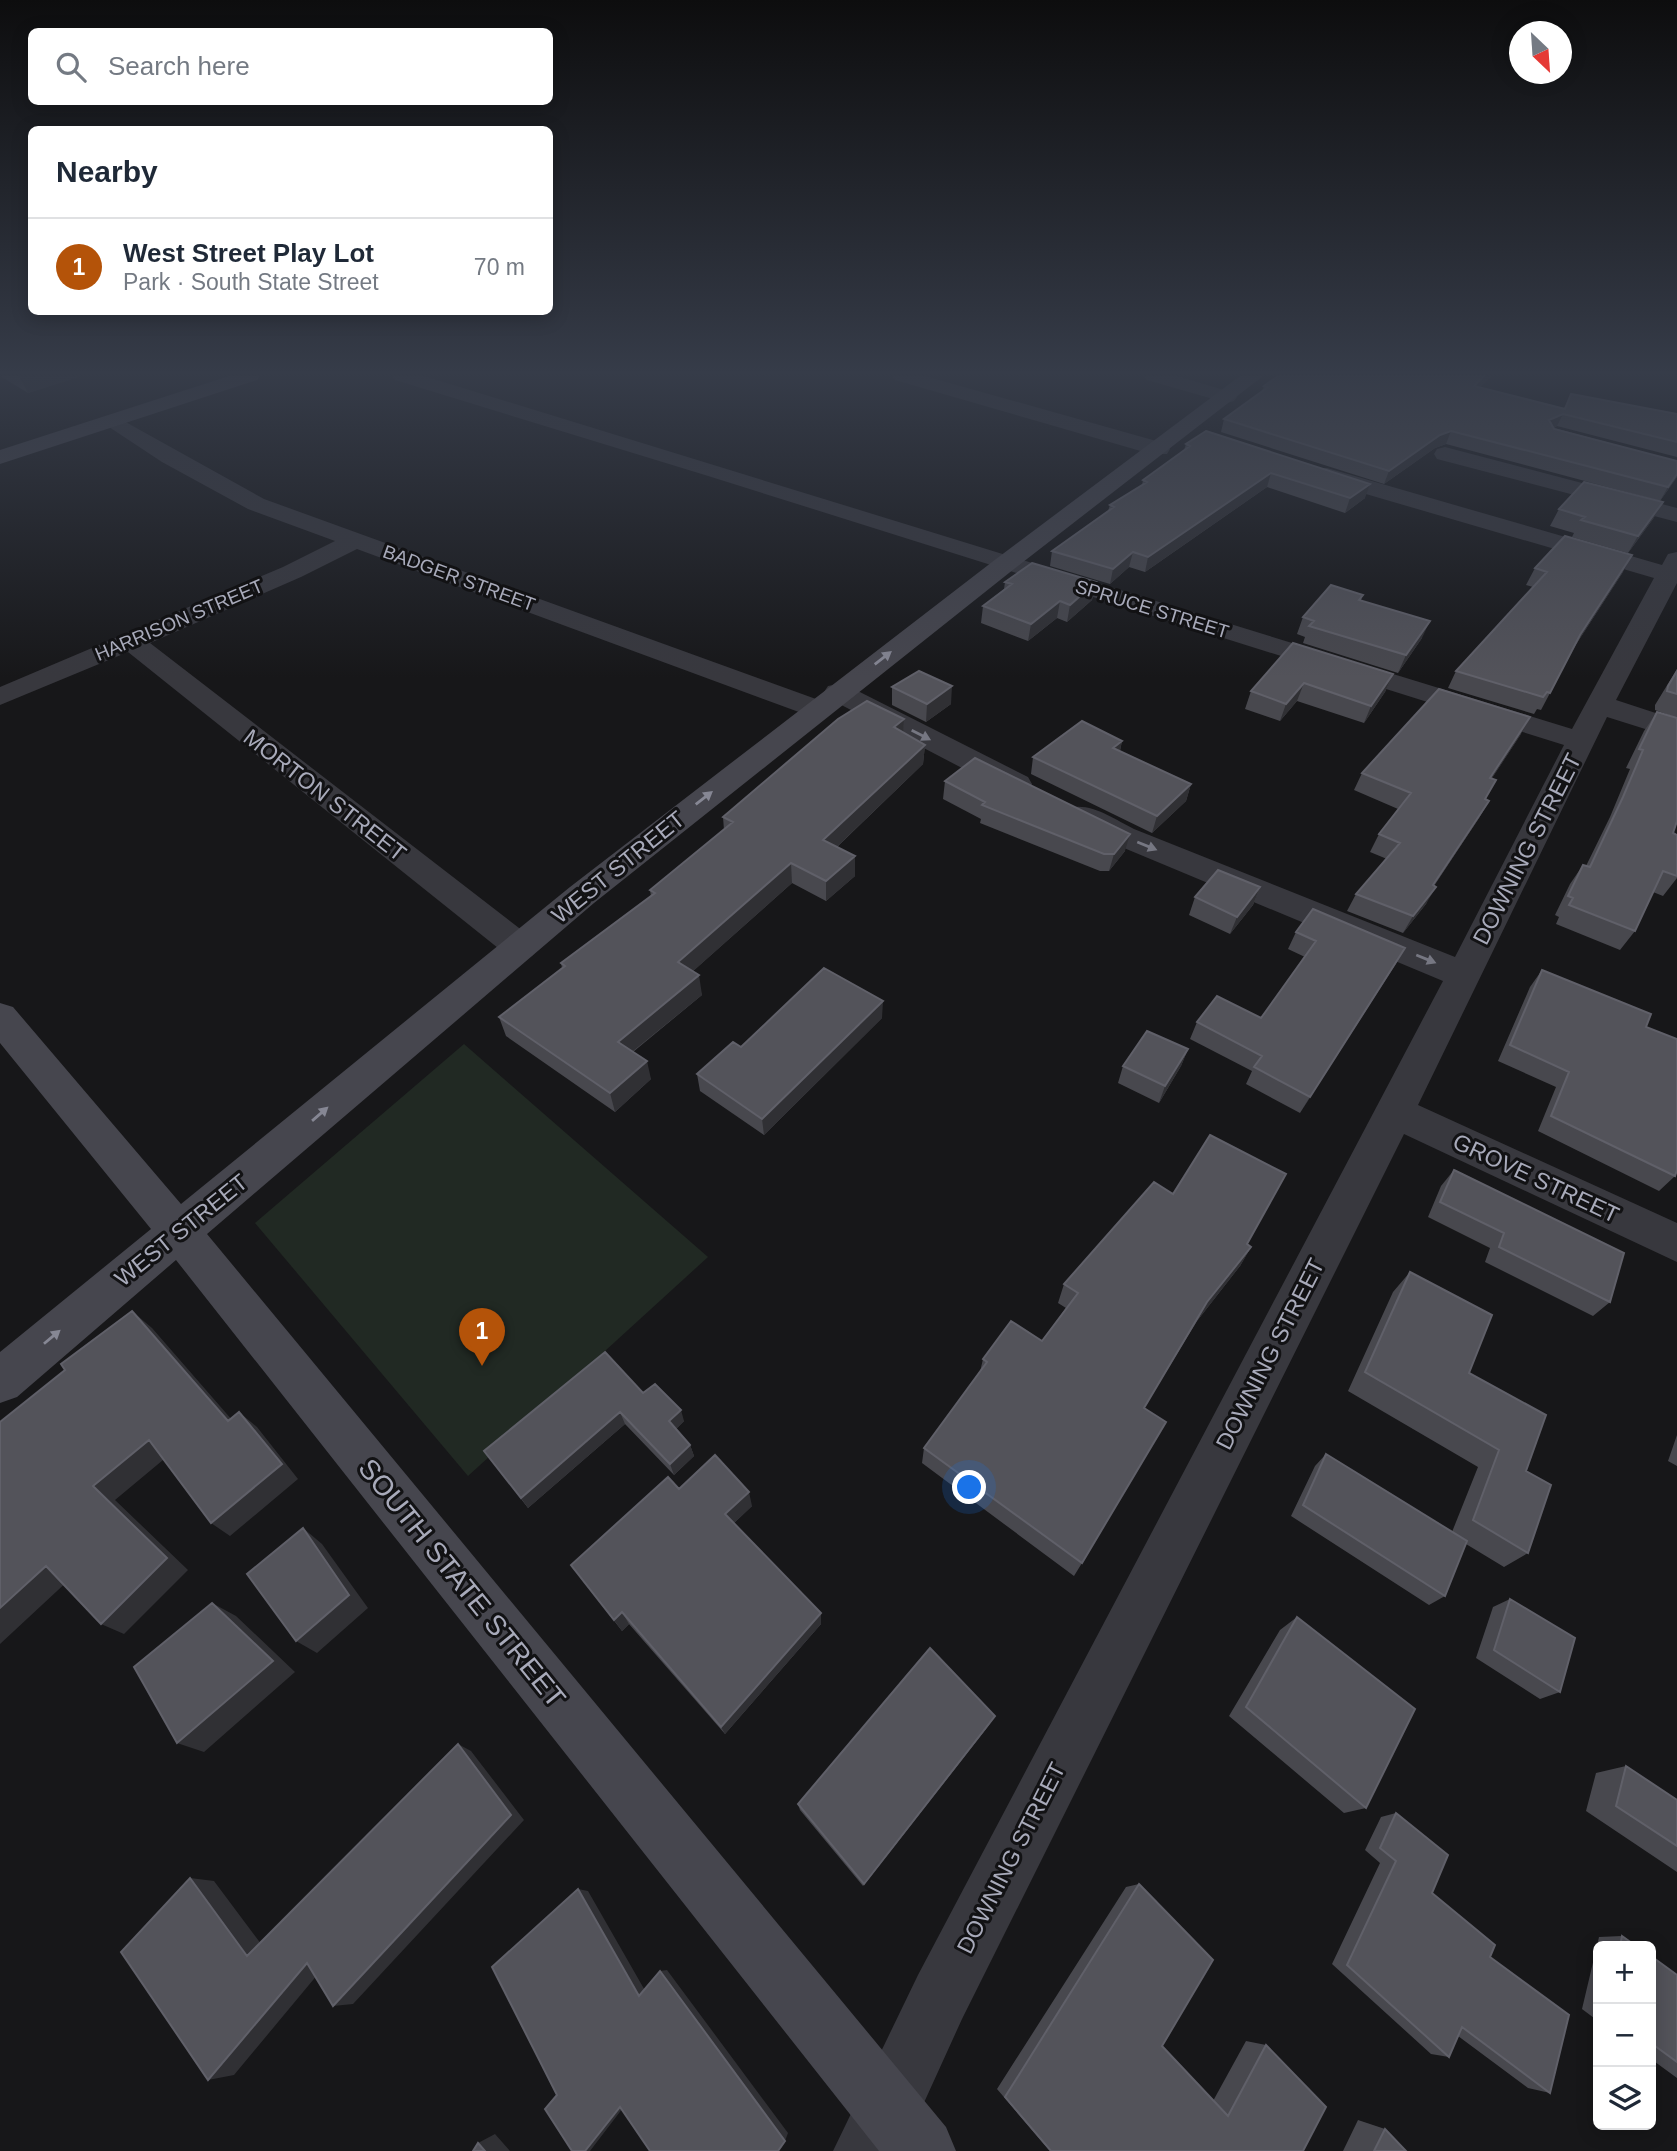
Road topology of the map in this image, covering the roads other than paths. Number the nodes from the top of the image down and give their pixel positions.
1 (206, 476) edge
2 (733, 476) edge
3 (1122, 476) edge
4 (1328, 476) edge
5 (1530, 476) edge
6 (1677, 515) edge
7 (356, 540) junction
8 (1005, 564) junction
9 (1673, 567) edge
10 (131, 641) junction
11 (0, 696) edge
12 (828, 701) junction
13 (1591, 723) junction
14 (1677, 730) edge
15 (520, 947) junction
16 (1464, 975) junction
17 (0, 1017) edge
18 (1395, 1112) junction
19 (179, 1231) junction
20 (1677, 1243) edge
21 (0, 1381) edge
22 (877, 2129) edge
23 (922, 2151) edge

1 - 7 street, BADGER STREET
2 - 8 street, SPRUCE STREET
3 - 8 street, WEST STREET
4 - 9 street
5 - 6 street
7 - 10 street, HARRISON STREET
7 - 12 street, BADGER STREET
12 -> 8 street, WEST STREET
8 - 13 street, SPRUCE STREET
9 - 13 street, DOWNING STREET
10 - 11 street, HARRISON STREET
10 - 15 street, MORTON STREET
15 -> 12 street, WEST STREET
12 -> 16 street, BADGER STREET
13 - 14 street, SPRUCE STREET
13 - 16 street, DOWNING STREET
19 -> 15 street, WEST STREET
16 - 18 street, DOWNING STREET
17 - 19 street, SOUTH STATE STREET
18 - 20 street, GROVE STREET
18 - 22 street, DOWNING STREET
21 -> 19 street, WEST STREET
19 - 22 street, SOUTH STATE STREET
22 - 23 street, SOUTH STATE STREET

